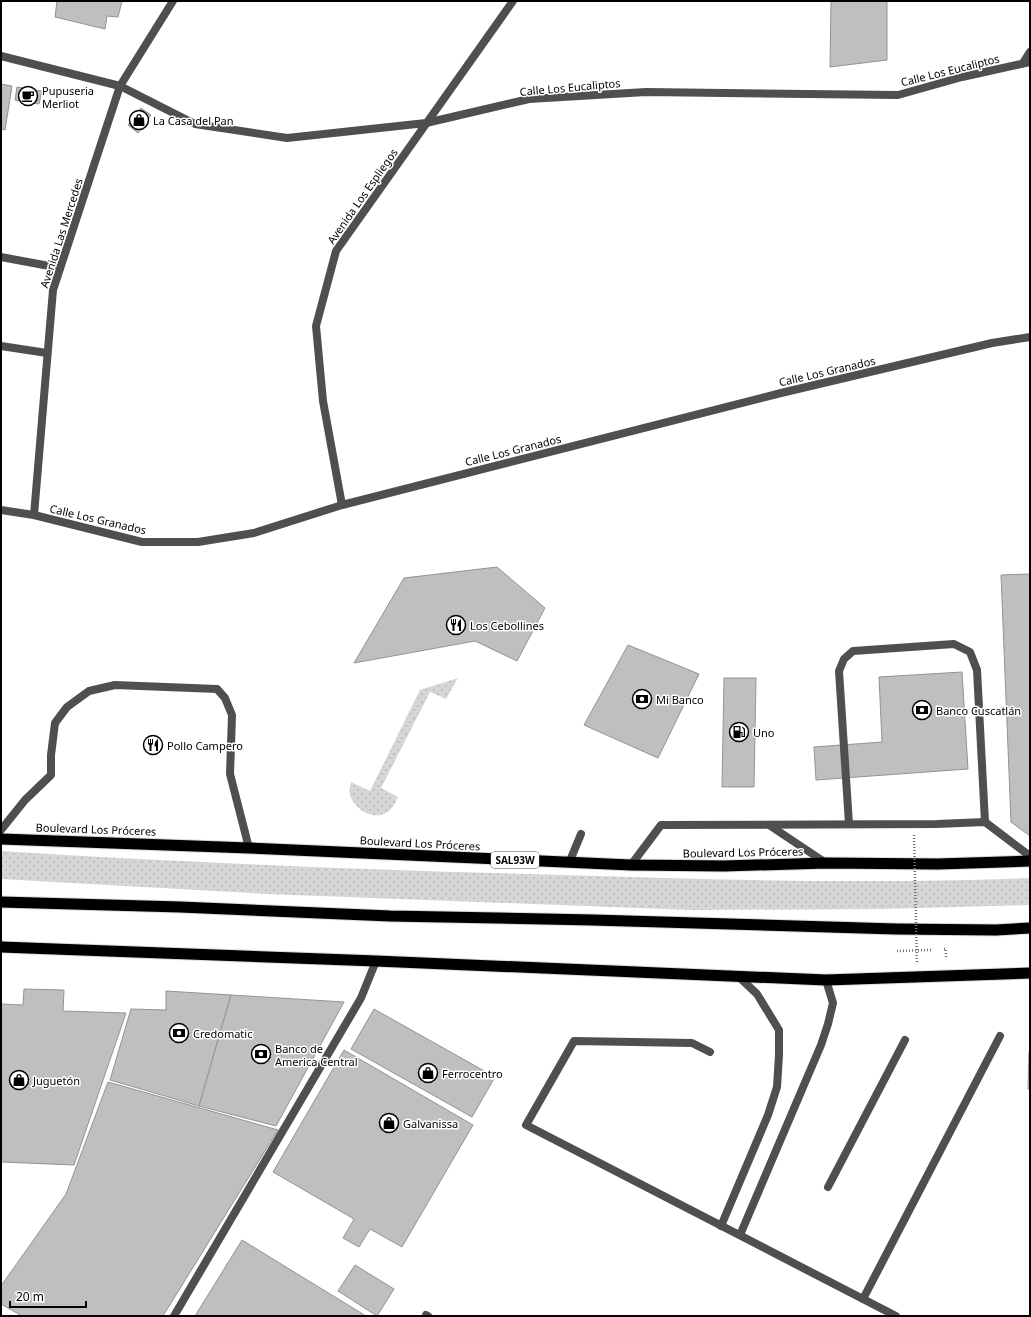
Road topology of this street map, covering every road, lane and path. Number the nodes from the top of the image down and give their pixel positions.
1 (173, 1) edge
2 (513, 1) edge
3 (1030, 52) edge
4 (1, 56) edge
5 (1026, 63) edge
6 (120, 86) junction
7 (426, 123) junction
8 (1, 257) edge
9 (60, 268) junction
10 (1030, 337) edge
11 (1, 346) edge
12 (47, 353) junction
13 (342, 505) junction
14 (1, 510) edge
15 (34, 515) junction
16 (985, 822) junction
17 (849, 824) junction
18 (769, 825) junction
19 (1, 830) edge
20 (581, 834) dead end
21 (914, 835) dead end
22 (1, 838) edge
23 (249, 848) junction
24 (1030, 856) edge
25 (1030, 861) edge
26 (569, 863) junction
27 (826, 863) junction
28 (631, 865) junction
29 (1, 902) edge
30 (1030, 928) edge
31 (896, 929) junction
32 (1, 947) edge
33 (932, 950) dead end
34 (939, 950) dead end
35 (897, 951) junction
36 (376, 961) junction
37 (946, 962) dead end
38 (924, 963) dead end
39 (1030, 973) edge
40 (739, 977) junction
41 (898, 978) junction
42 (826, 980) junction
43 (1000, 1036) dead end
44 (905, 1040) dead end
45 (710, 1052) dead end
46 (828, 1187) dead end
47 (721, 1226) junction
48 (740, 1235) junction
49 (863, 1299) junction
50 (174, 1316) edge
51 (896, 1316) edge

1 - 6 street, Avenida Las Mercedes
2 - 7 street, Avenida Los Espliegos
3 - 5 street
4 - 6 street, Calle Los Eucaliptos
5 - 7 street, Calle Los Eucaliptos
6 - 7 street, Calle Los Eucaliptos
6 - 9 street, Avenida Las Mercedes
7 - 13 street, Avenida Los Espliegos
8 - 9 street
9 - 12 street, Avenida Las Mercedes
10 - 13 street, Calle Los Granados
11 - 12 street
12 - 15 street, Avenida Las Mercedes
13 - 15 street, Calle Los Granados
14 - 15 street, Calle Los Granados
16 - 17 street
16 - 17 street
16 - 24 street
17 - 18 street
18 - 27 street
18 - 28 street
19 - 23 street
20 - 26 street
21 - 38 path, bridge
22 - 23 highway, Boulevard Los Próceres / SAL93W
23 - 26 highway, Boulevard Los Próceres / SAL93W
25 - 27 highway, Boulevard Los Próceres / SAL93W
26 - 28 highway, Boulevard Los Próceres / SAL93W
27 - 28 highway, Boulevard Los Próceres / SAL93W
29 - 31 highway
30 - 31 highway
31 - 35 path
32 - 36 highway
33 - 35 path
34 - 37 path
35 - 41 path
36 - 40 highway
36 - 50 street
39 - 41 highway
40 - 42 highway
40 - 47 street
41 - 42 highway
42 - 48 street
43 - 49 street
44 - 46 street
45 - 47 street
47 - 48 street
48 - 49 street
49 - 51 street

